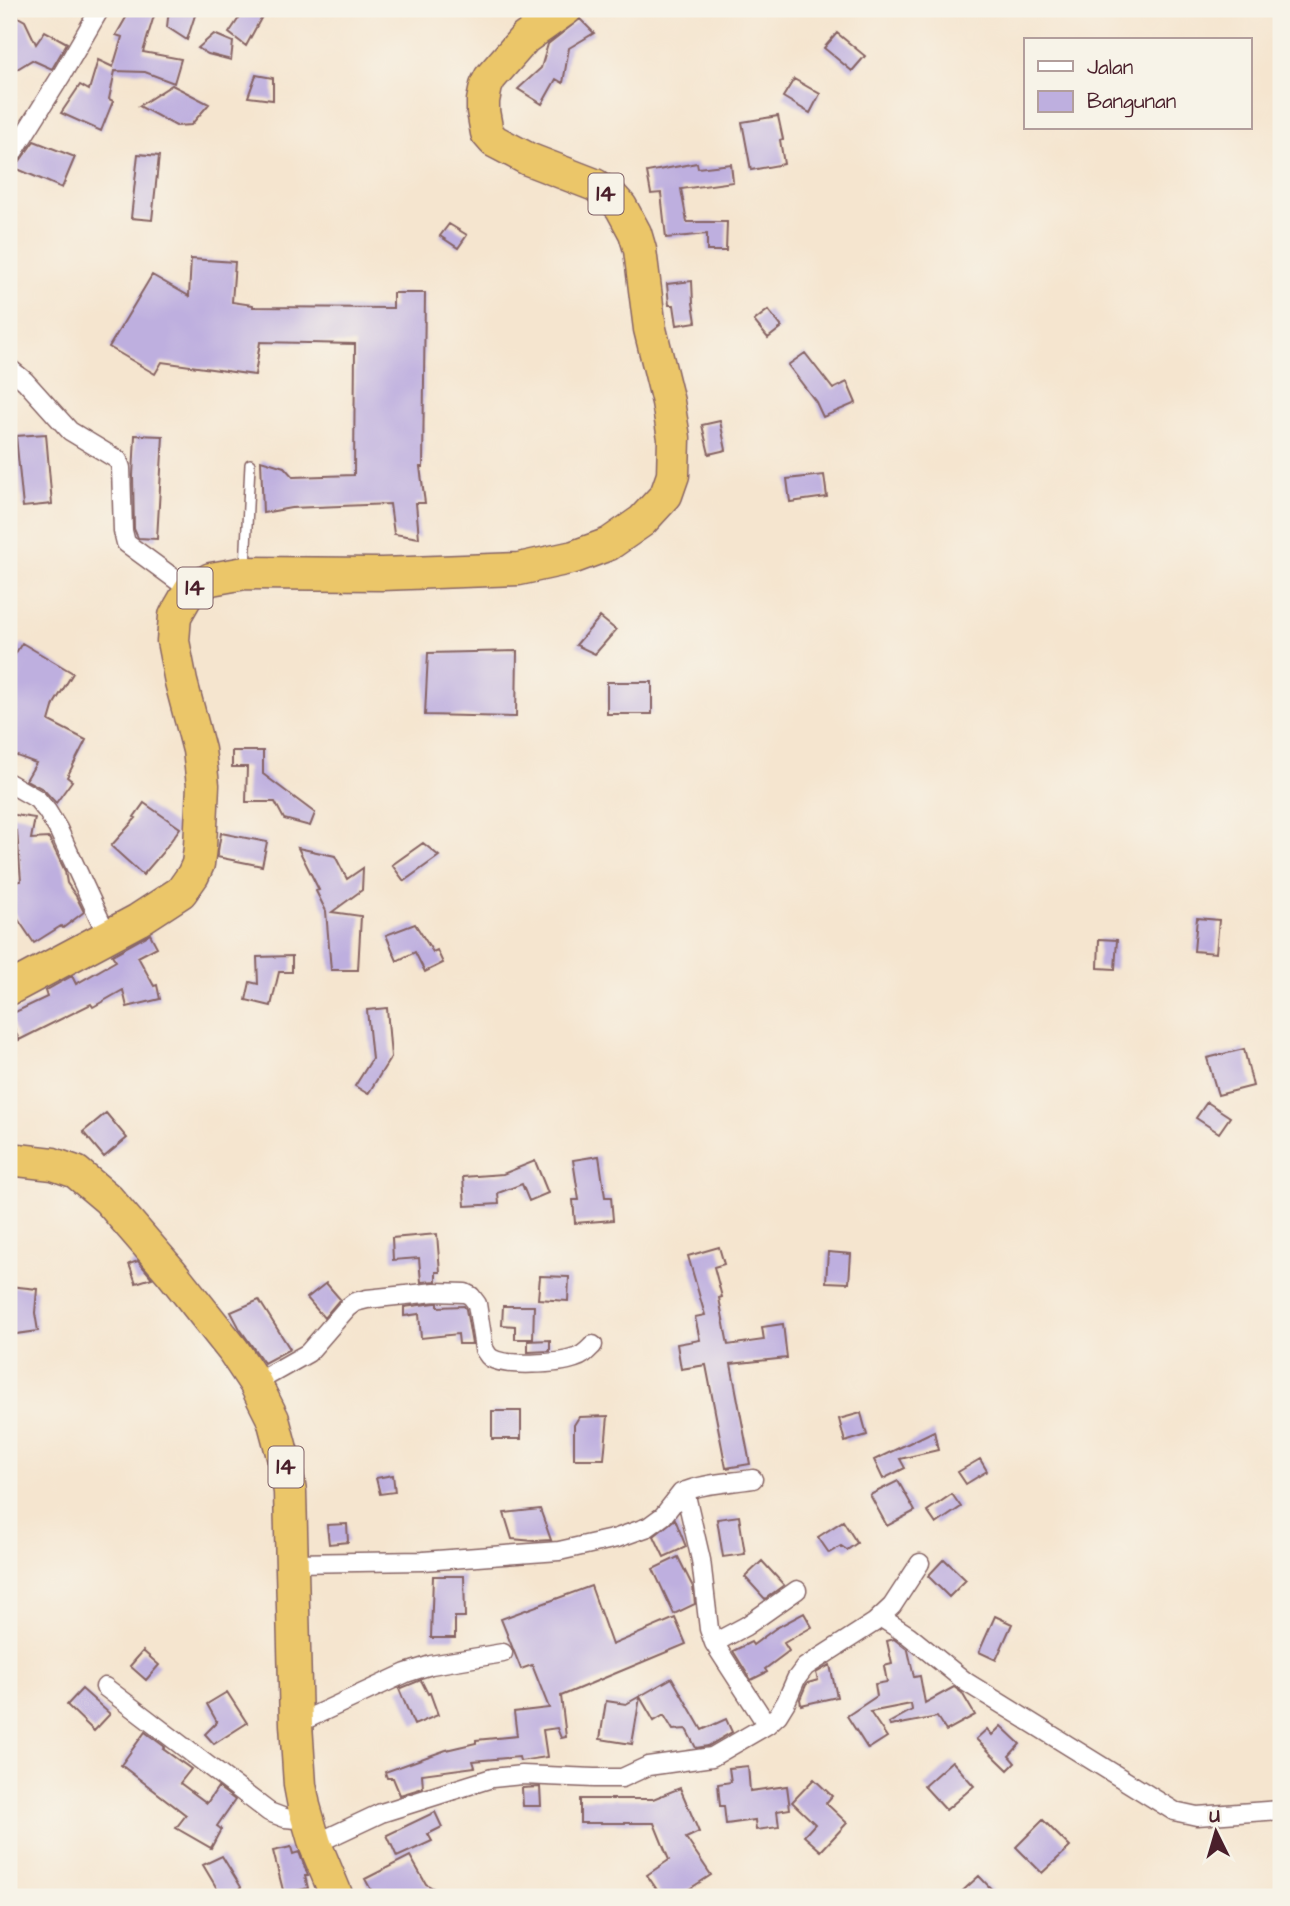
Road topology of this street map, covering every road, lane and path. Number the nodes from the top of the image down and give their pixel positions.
1 (100, 9) edge
2 (566, 9) edge
3 (9, 159) edge
4 (9, 368) edge
5 (250, 464) dead end
6 (245, 573) junction
7 (190, 590) junction
8 (9, 783) edge
9 (108, 937) junction
10 (9, 989) edge
11 (9, 1160) edge
12 (593, 1345) dead end
13 (256, 1383) junction
14 (753, 1479) dead end
15 (685, 1491) junction
16 (292, 1563) junction
17 (920, 1563) dead end
18 (797, 1590) dead end
19 (880, 1617) junction
20 (714, 1643) junction
21 (503, 1653) dead end
22 (105, 1687) dead end
23 (296, 1724) junction
24 (767, 1725) junction
25 (1281, 1810) edge
26 (312, 1832) junction
27 (337, 1897) edge

1 - 3 street
2 - 6 highway, 14
4 - 7 street
5 - 6 lane
6 - 7 highway, 14
7 - 9 highway, 14
8 - 9 street
9 - 10 highway, 14
11 - 13 highway, 14
12 - 13 street
13 - 16 highway, 14
14 - 15 street
15 - 16 street
15 - 20 street
16 - 23 highway, 14
17 - 19 street
18 - 20 street
19 - 24 street
19 - 25 street
20 - 24 street
21 - 23 street
22 - 26 street
23 - 26 highway, 14
24 - 26 street
26 - 27 highway, 14

